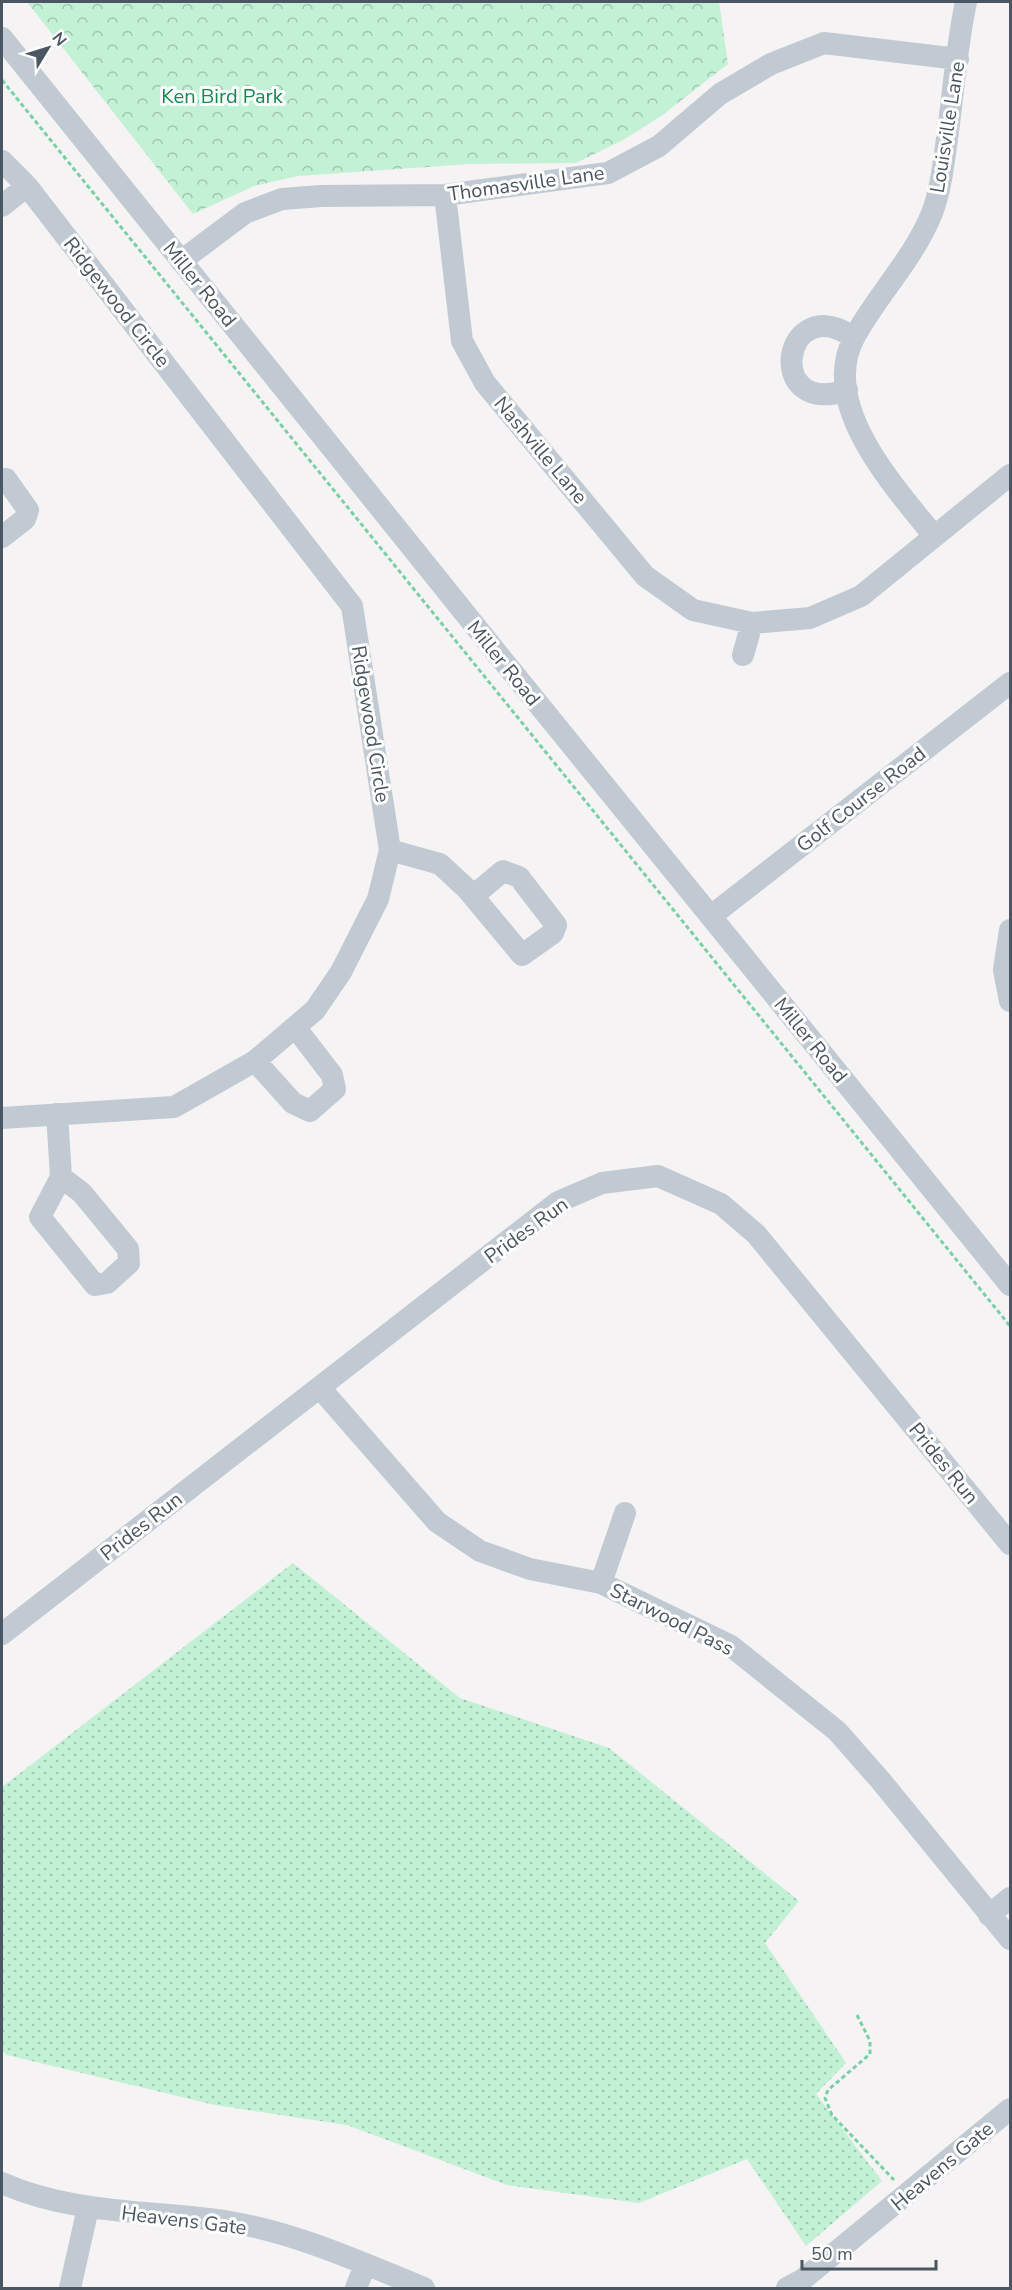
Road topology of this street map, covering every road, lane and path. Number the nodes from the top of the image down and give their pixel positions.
1 (966, 2) edge
2 (2, 38) edge
3 (958, 59) junction
4 (2, 80) edge
5 (2, 161) edge
6 (27, 186) junction
7 (445, 195) junction
8 (2, 206) edge
9 (182, 261) junction
10 (854, 338) junction
11 (847, 390) junction
12 (1011, 475) edge
13 (2, 478) edge
14 (934, 536) junction
15 (2, 537) edge
16 (752, 623) junction
17 (743, 655) dead end
18 (1011, 683) edge
19 (390, 850) junction
20 (473, 896) dead end
21 (711, 916) junction
22 (1011, 930) edge
23 (1011, 1001) edge
24 (295, 1027) junction
25 (255, 1061) junction
26 (57, 1114) junction
27 (2, 1118) edge
28 (61, 1177) junction
29 (1011, 1285) edge
30 (1011, 1326) edge
31 (320, 1388) junction
32 (626, 1513) dead end
33 (1011, 1544) edge
34 (601, 1583) junction
35 (2, 1634) edge
36 (1011, 1898) edge
37 (989, 1915) junction
38 (1011, 1939) edge
39 (857, 2015) dead end
40 (1011, 2109) edge
41 (2, 2183) edge
42 (908, 2194) junction
43 (88, 2208) junction
44 (365, 2265) junction
45 (70, 2289) edge
46 (356, 2289) edge
47 (424, 2289) edge
48 (787, 2289) edge

1 - 3 street, Louisville Lane
2 - 9 street, Miller Road
3 - 7 street, Thomasville Lane
3 - 10 street, Louisville Lane
4 - 30 path
5 - 6 street, Ridgewood Circle
6 - 8 street
6 - 19 street, Ridgewood Circle
7 - 9 street, Thomasville Lane
7 - 16 street, Nashville Lane
9 - 21 street, Miller Road
10 - 11 street, Louisville Lane
10 - 11 street
11 - 14 street, Louisville Lane
12 - 14 street, Nashville Lane
13 - 15 street
14 - 16 street, Nashville Lane
16 - 17 street
18 - 21 street, Golf Course Road
19 - 20 street
19 - 24 street, Ridgewood Circle
21 - 29 street, Miller Road
22 - 23 street
24 - 25 street, Ridgewood Circle
24 - 25 street
25 - 26 street, Ridgewood Circle
26 - 27 street, Ridgewood Circle
26 - 28 street
28 - 28 street
31 - 33 street, Prides Run
31 - 34 street, Starwood Pass
31 - 35 street, Prides Run
32 - 34 street
34 - 37 street, Starwood Pass
36 - 37 street
37 - 38 street, Starwood Pass
39 - 42 path
40 - 42 street, Heavens Gate
41 - 43 street, Heavens Gate
42 - 48 street, Heavens Gate
43 - 44 street, Heavens Gate
43 - 45 street
44 - 46 street
44 - 47 street, Heavens Gate

